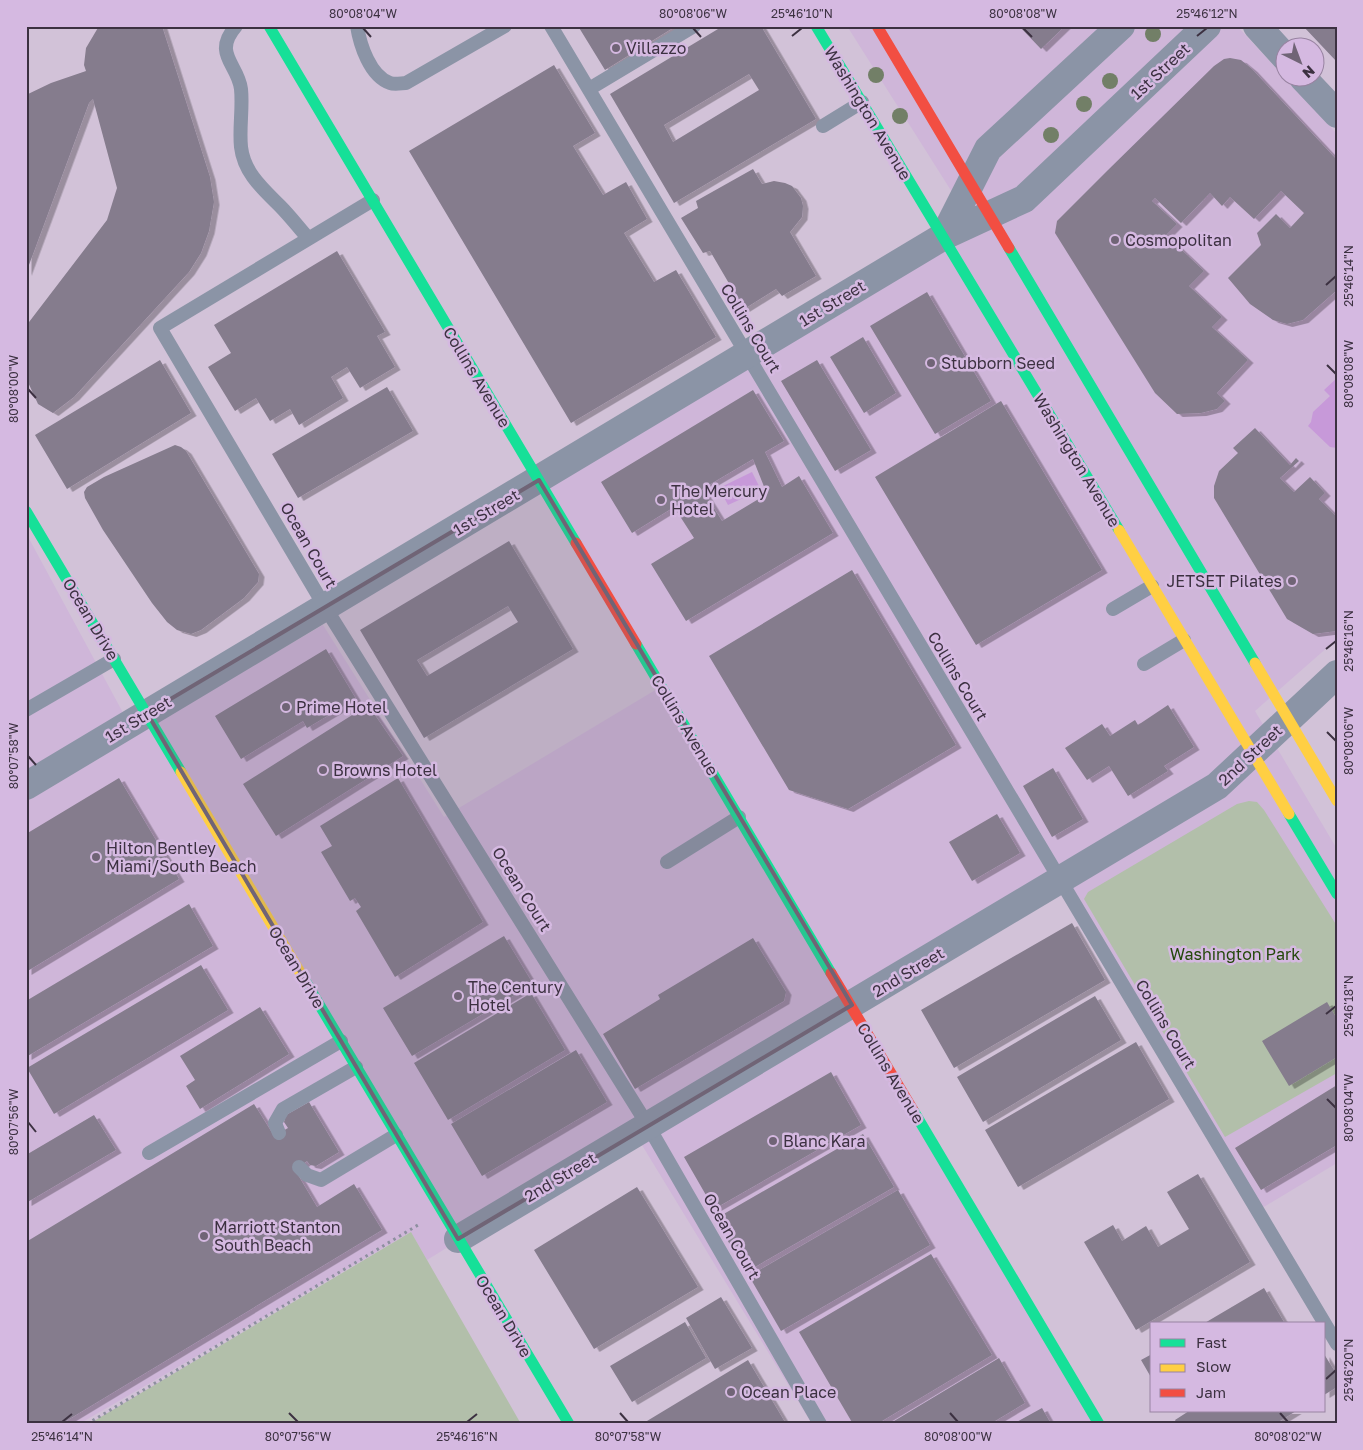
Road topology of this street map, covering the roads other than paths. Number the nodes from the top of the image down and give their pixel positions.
1 (236, 26) edge
2 (269, 26) edge
3 (358, 26) edge
4 (505, 26) edge
5 (552, 26) edge
6 (694, 26) edge
7 (816, 26) edge
8 (877, 26) edge
9 (1121, 26) edge
10 (1207, 26) edge
11 (1257, 26) edge
12 (1276, 47) edge
13 (1312, 88) edge
14 (589, 89) junction
15 (862, 102) junction
16 (1337, 114) edge
17 (822, 126) dead end
18 (970, 186) junction
19 (373, 200) junction
20 (988, 216) junction
21 (944, 236) junction
22 (308, 238) junction
23 (746, 354) junction
24 (539, 480) junction
25 (26, 511) edge
26 (1152, 586) junction
27 (325, 607) junction
28 (1113, 610) dead end
29 (1184, 640) junction
30 (114, 659) junction
31 (1144, 664) dead end
32 (1337, 674) edge
33 (26, 710) edge
34 (147, 714) junction
35 (1288, 719) junction
36 (1253, 754) junction
37 (26, 786) edge
38 (1337, 801) edge
39 (739, 816) junction
40 (666, 862) dead end
41 (1060, 882) junction
42 (1337, 894) edge
43 (852, 1005) junction
44 (341, 1041) junction
45 (356, 1067) junction
46 (648, 1124) junction
47 (279, 1133) dead end
48 (396, 1135) junction
49 (149, 1153) dead end
50 (299, 1167) dead end
51 (458, 1239) junction
52 (1324, 1322) edge
53 (1326, 1326) edge
54 (1337, 1344) edge
55 (569, 1424) edge
56 (820, 1424) edge
57 (1099, 1424) edge

1 - 22 lane
2 - 19 street, Collins Avenue
3 - 4 lane
5 - 14 lane, Collins Court
6 - 14 lane
7 - 15 street, Washington Avenue
8 - 18 street
9 - 18 street
10 - 20 street, 1st Street
11 - 12 street
13 - 16 street
14 - 23 lane, Collins Court
15 - 17 lane
15 - 21 street, Washington Avenue
18 - 20 street
18 - 21 street
19 - 22 lane
19 - 24 street, Collins Avenue
20 - 21 street, 1st Street
20 - 35 street
21 - 23 street, 1st Street
21 - 26 street, Washington Avenue
22 - 27 lane, Ocean Court
23 - 24 street, 1st Street
23 - 41 lane, Collins Court
24 - 27 street, 1st Street
24 - 39 street, Collins Avenue
25 - 30 street, Ocean Drive
26 - 28 lane
26 - 29 street, Washington Avenue
27 - 34 street, 1st Street
27 - 46 lane, Ocean Court
29 - 31 lane
29 - 36 street, Washington Avenue
30 - 33 lane
30 - 34 street, Ocean Drive
32 - 35 street, 2nd Street
34 - 37 street, 1st Street
34 - 44 street, Ocean Drive
35 - 36 street, 2nd Street
35 - 38 street
36 - 41 street, 2nd Street
36 - 42 street, Washington Avenue
39 - 40 lane
39 - 43 street, Collins Avenue
41 - 43 street, 2nd Street
41 - 52 lane, Collins Court
43 - 46 street, 2nd Street
43 - 57 street, Collins Avenue
44 - 45 street, Ocean Drive
44 - 49 lane
45 - 47 lane
45 - 48 street, Ocean Drive
46 - 51 street, 2nd Street
46 - 56 lane, Ocean Court
48 - 50 lane
48 - 51 street, Ocean Drive
51 - 55 street, Ocean Drive
53 - 54 lane, Collins Court

